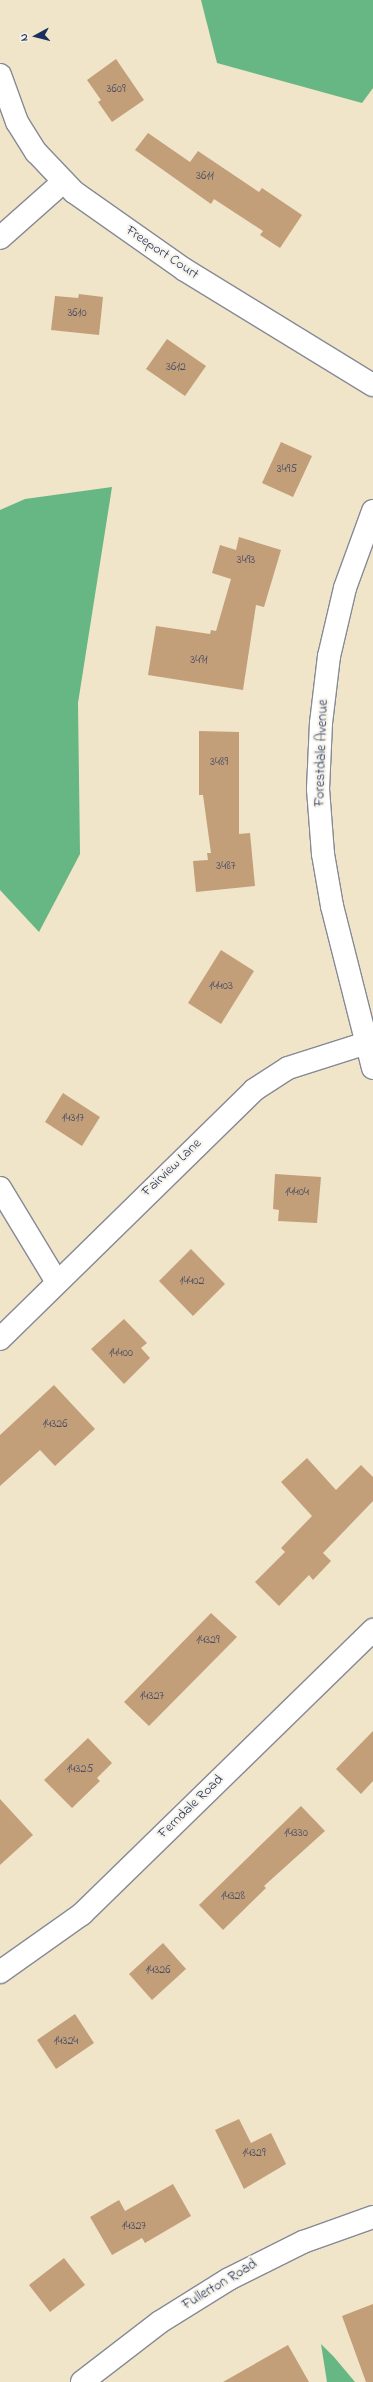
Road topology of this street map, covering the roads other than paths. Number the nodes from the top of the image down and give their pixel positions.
1 (0, 75) edge
2 (63, 182) junction
3 (0, 238) edge
4 (373, 385) edge
5 (373, 511) edge
6 (369, 1042) edge
7 (373, 1068) edge
8 (0, 1188) edge
9 (57, 1282) junction
10 (0, 1339) edge
11 (373, 1630) edge
12 (0, 1972) edge
13 (373, 2217) edge
14 (82, 2382) edge

1 - 2 street, Freeport Court
2 - 3 street
2 - 4 street, Freeport Court
5 - 6 street, Forestdale Avenue
6 - 7 street, Forestdale Avenue
6 - 9 street, Fairview Lane
8 - 9 street
9 - 10 street, Fairview Lane
11 - 12 street, Ferndale Road
13 - 14 street, Fullerton Road

